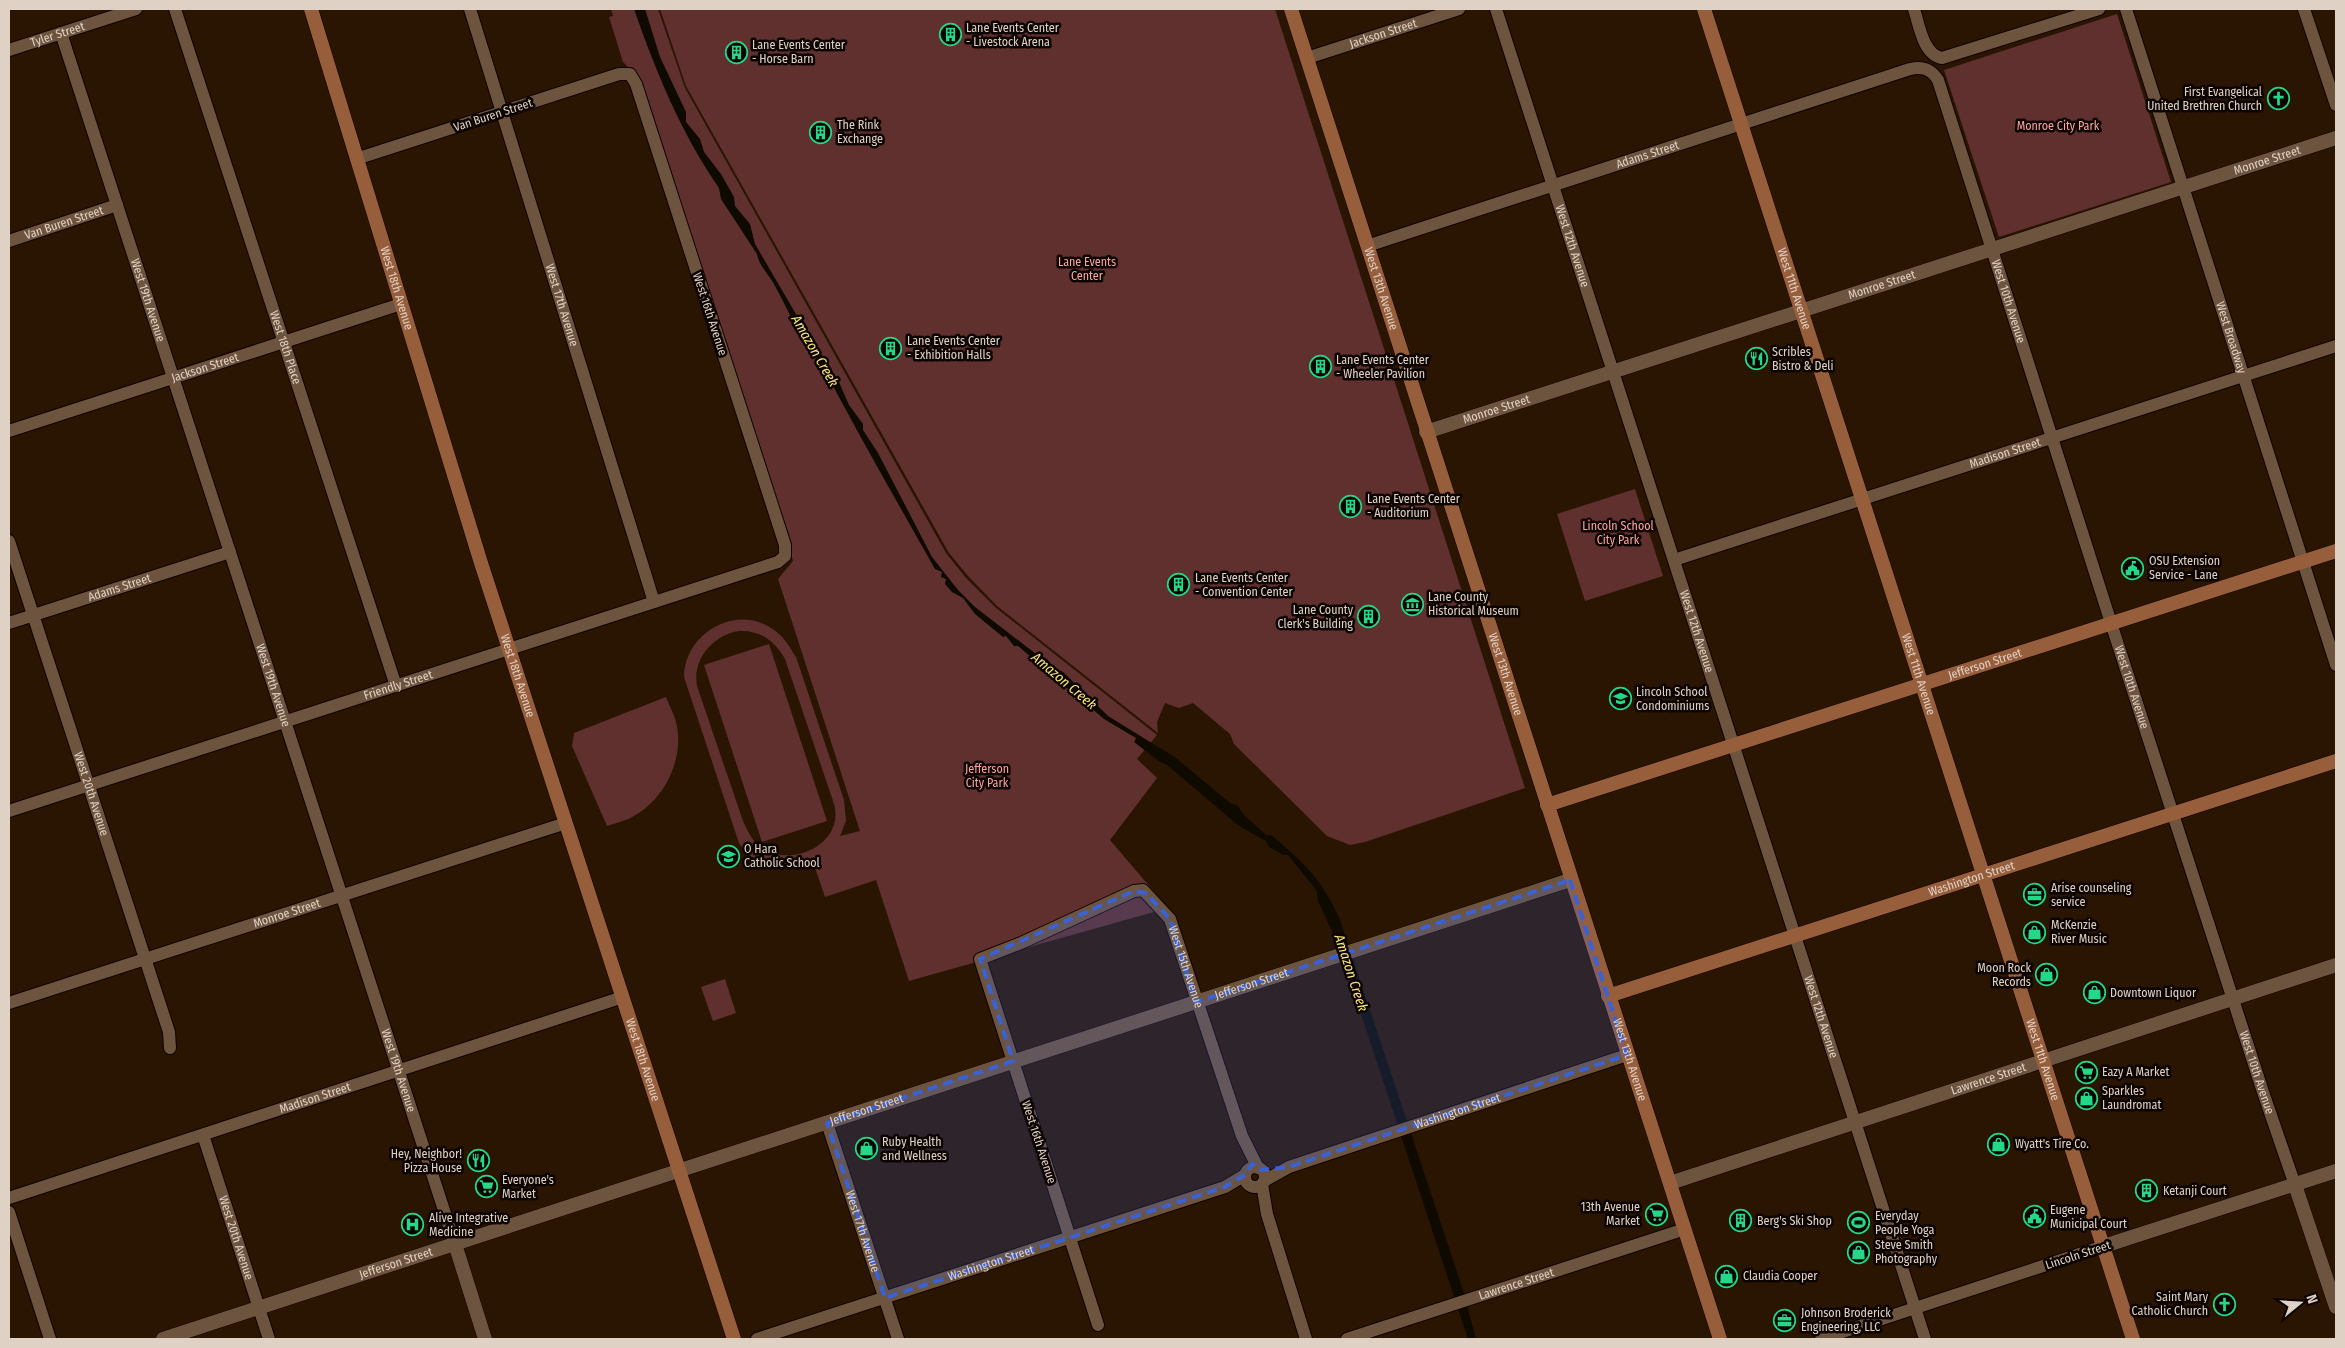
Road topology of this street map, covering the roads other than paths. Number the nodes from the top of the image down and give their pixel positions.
1 (136, 9) edge
2 (175, 9) edge
3 (311, 9) edge
4 (470, 9) edge
5 (1291, 9) edge
6 (1458, 9) edge
7 (1496, 9) edge
8 (1704, 9) edge
9 (1914, 9) edge
10 (2099, 9) edge
11 (2126, 9) edge
12 (2304, 9) edge
13 (61, 33) junction
14 (9, 50) edge
15 (1307, 58) junction
16 (1928, 70) joint
17 (630, 74) joint
18 (2336, 105) edge
19 (502, 112) junction
20 (1741, 124) junction
21 (2336, 138) edge
22 (356, 159) junction
23 (1553, 185) junction
24 (2184, 188) junction
25 (117, 205) junction
26 (9, 240) edge
27 (1368, 246) junction
28 (1991, 250) junction
29 (401, 304) junction
30 (1802, 311) junction
31 (283, 342) junction
32 (2336, 346) edge
33 (1613, 372) junction
34 (2243, 375) junction
35 (174, 378) junction
36 (9, 431) edge
37 (1426, 432) junction
38 (2052, 438) junction
39 (1862, 498) junction
40 (9, 541) edge
41 (2336, 551) edge
42 (230, 552) junction
43 (785, 556) joint
44 (1674, 560) junction
45 (2303, 562) junction
46 (654, 602) junction
47 (33, 616) junction
48 (2111, 623) junction
49 (9, 624) edge
50 (509, 650) junction
51 (2336, 665) edge
52 (1922, 685) junction
53 (396, 686) junction
54 (286, 722) junction
55 (1734, 746) junction
56 (2336, 761) edge
57 (88, 786) junction
58 (1546, 805) junction
59 (9, 811) edge
60 (2173, 814) junction
61 (566, 823) junction
62 (1983, 874) junction
63 (1570, 880) junction
64 (342, 896) junction
65 (1795, 936) junction
66 (980, 958) joint
67 (145, 959) junction
68 (2336, 965) edge
69 (1608, 996) junction
70 (623, 997) junction
71 (2234, 998) junction
72 (9, 1002) edge
73 (1196, 1002) junction
74 (170, 1048) dead end
75 (1627, 1055) junction
76 (2044, 1060) junction
77 (1013, 1061) junction
78 (399, 1070) junction
79 (1855, 1121) junction
80 (827, 1122) junction
81 (203, 1135) junction
82 (679, 1171) junction
83 (2336, 1172) edge
84 (1255, 1178) junction
85 (1670, 1182) junction
86 (2295, 1185) junction
87 (9, 1198) edge
88 (9, 1212) edge
89 (1685, 1229) junction
90 (1070, 1238) junction
91 (455, 1244) junction
92 (2104, 1246) junction
93 (885, 1298) junction
94 (2336, 1307) edge
95 (259, 1308) junction
96 (1915, 1308) junction
97 (1098, 1325) dead end
98 (50, 1339) edge
99 (163, 1339) edge
100 (269, 1339) edge
101 (485, 1339) edge
102 (734, 1339) edge
103 (757, 1339) edge
104 (898, 1339) edge
105 (1306, 1339) edge
106 (1347, 1339) edge
107 (1720, 1339) edge
108 (1820, 1339) edge
109 (1925, 1339) edge
110 (2133, 1339) edge

1 - 13 street, Tyler Street
2 - 31 street, West 18th Place
3 - 22 main road, West 18th Avenue
4 - 19 street, West 17th Avenue
5 - 15 main road, West 13th Avenue
6 - 15 street, Jackson Street
7 - 23 street, West 12th Avenue
8 - 20 main road, West 11th Avenue
9 - 10 street
11 - 24 street, West Broadway
12 - 18 street
13 - 14 street, Tyler Street
13 - 25 street, West 19th Avenue
15 - 27 main road, West 13th Avenue
16 - 20 street, Adams Street
16 - 28 street, West 10th Avenue
17 - 19 street, Van Buren Street
17 - 43 street, West 16th Avenue
19 - 22 street, Van Buren Street
19 - 46 street, West 17th Avenue
20 - 23 street, Adams Street
20 - 30 main road, West 11th Avenue
21 - 24 street, Monroe Street
22 - 29 main road, West 18th Avenue
23 - 27 street, Adams Street
23 - 33 street, West 12th Avenue
24 - 28 street, Monroe Street
24 - 34 street, West Broadway
25 - 26 street, Van Buren Street
25 - 35 street, West 19th Avenue
27 - 37 main road, West 13th Avenue
28 - 30 street, Monroe Street
28 - 38 street, West 10th Avenue
29 - 31 street, Jackson Street
29 - 50 main road, West 18th Avenue
30 - 33 street, Monroe Street
30 - 39 main road, West 11th Avenue
31 - 35 street, Jackson Street
31 - 53 street, West 18th Place
32 - 34 street, Madison Street
33 - 37 street, Monroe Street
33 - 44 street, West 12th Avenue
34 - 38 street, Madison Street
34 - 45 street, West Broadway
35 - 36 street, Jackson Street
35 - 42 street, West 19th Avenue
37 - 58 main road, West 13th Avenue
38 - 39 street, Madison Street
38 - 48 street, West 10th Avenue
39 - 44 street, Madison Street
39 - 52 main road, West 11th Avenue
40 - 47 street, West 20th Avenue
41 - 45 main road, Jefferson Street
42 - 47 street, Adams Street
42 - 54 street, West 19th Avenue
43 - 46 street, Friendly Street
44 - 55 street, West 12th Avenue
45 - 48 main road, Jefferson Street
45 - 51 street, West Broadway
46 - 50 street, Friendly Street
47 - 49 street, Adams Street
47 - 57 street, West 20th Avenue
48 - 52 main road, Jefferson Street
48 - 60 street, West 10th Avenue
50 - 53 street, Friendly Street
50 - 61 main road, West 18th Avenue
52 - 55 main road, Jefferson Street
52 - 62 main road, West 11th Avenue
53 - 54 street, Friendly Street
54 - 57 street, Friendly Street
54 - 64 street, West 19th Avenue
55 - 58 main road, Jefferson Street
55 - 65 street, West 12th Avenue
56 - 60 main road, Washington Street
57 - 59 street, Friendly Street
57 - 67 street, West 20th Avenue
58 - 63 main road, West 13th Avenue
60 - 62 main road, Washington Street
60 - 71 street, West 10th Avenue
61 - 64 street, Monroe Street
61 - 70 main road, West 18th Avenue
62 - 65 main road, Washington Street
62 - 76 main road, West 11th Avenue
63 - 69 main road, West 13th Avenue
63 - 73 street, Jefferson Street
64 - 67 street, Monroe Street
64 - 78 street, West 19th Avenue
65 - 69 main road, Washington Street
65 - 79 street, West 12th Avenue
66 - 73 street, West 15th Avenue
66 - 77 street, West 16th Avenue
67 - 72 street, Monroe Street
67 - 74 street, West 20th Avenue
68 - 71 street, Lawrence Street
69 - 75 main road, West 13th Avenue
70 - 78 street, Madison Street
70 - 82 main road, West 18th Avenue
71 - 76 street, Lawrence Street
71 - 86 street, West 10th Avenue
73 - 77 street, Jefferson Street
73 - 84 street, West 15th Avenue
75 - 84 street, Washington Street
75 - 85 main road, West 13th Avenue
76 - 79 street, Lawrence Street
76 - 92 main road, West 11th Avenue
77 - 80 street, Jefferson Street
77 - 90 street, West 16th Avenue
78 - 81 street, Madison Street
78 - 91 street, West 19th Avenue
79 - 85 street, Lawrence Street
79 - 96 street, West 12th Avenue
80 - 82 street, Jefferson Street
80 - 93 street, West 17th Avenue
81 - 87 street, Madison Street
81 - 95 street, West 20th Avenue
82 - 91 street, Jefferson Street
82 - 102 main road, West 18th Avenue
83 - 86 street, Lincoln Street
84 - 90 street, Washington Street
84 - 105 street, West 15th Avenue
85 - 89 main road, West 13th Avenue
86 - 92 street, Lincoln Street
86 - 94 street, West 10th Avenue
88 - 98 street
89 - 106 street, Lawrence Street
89 - 107 main road, West 13th Avenue
90 - 93 street, Washington Street
90 - 97 street, West 16th Avenue
91 - 95 street, Jefferson Street
91 - 101 street, West 19th Avenue
92 - 96 street, Lincoln Street
92 - 110 main road, West 11th Avenue
93 - 103 street, Washington Street
93 - 104 street, West 17th Avenue
95 - 99 street, Jefferson Street
95 - 100 street, West 20th Avenue
96 - 108 street, Lincoln Street
96 - 109 street, West 12th Avenue

